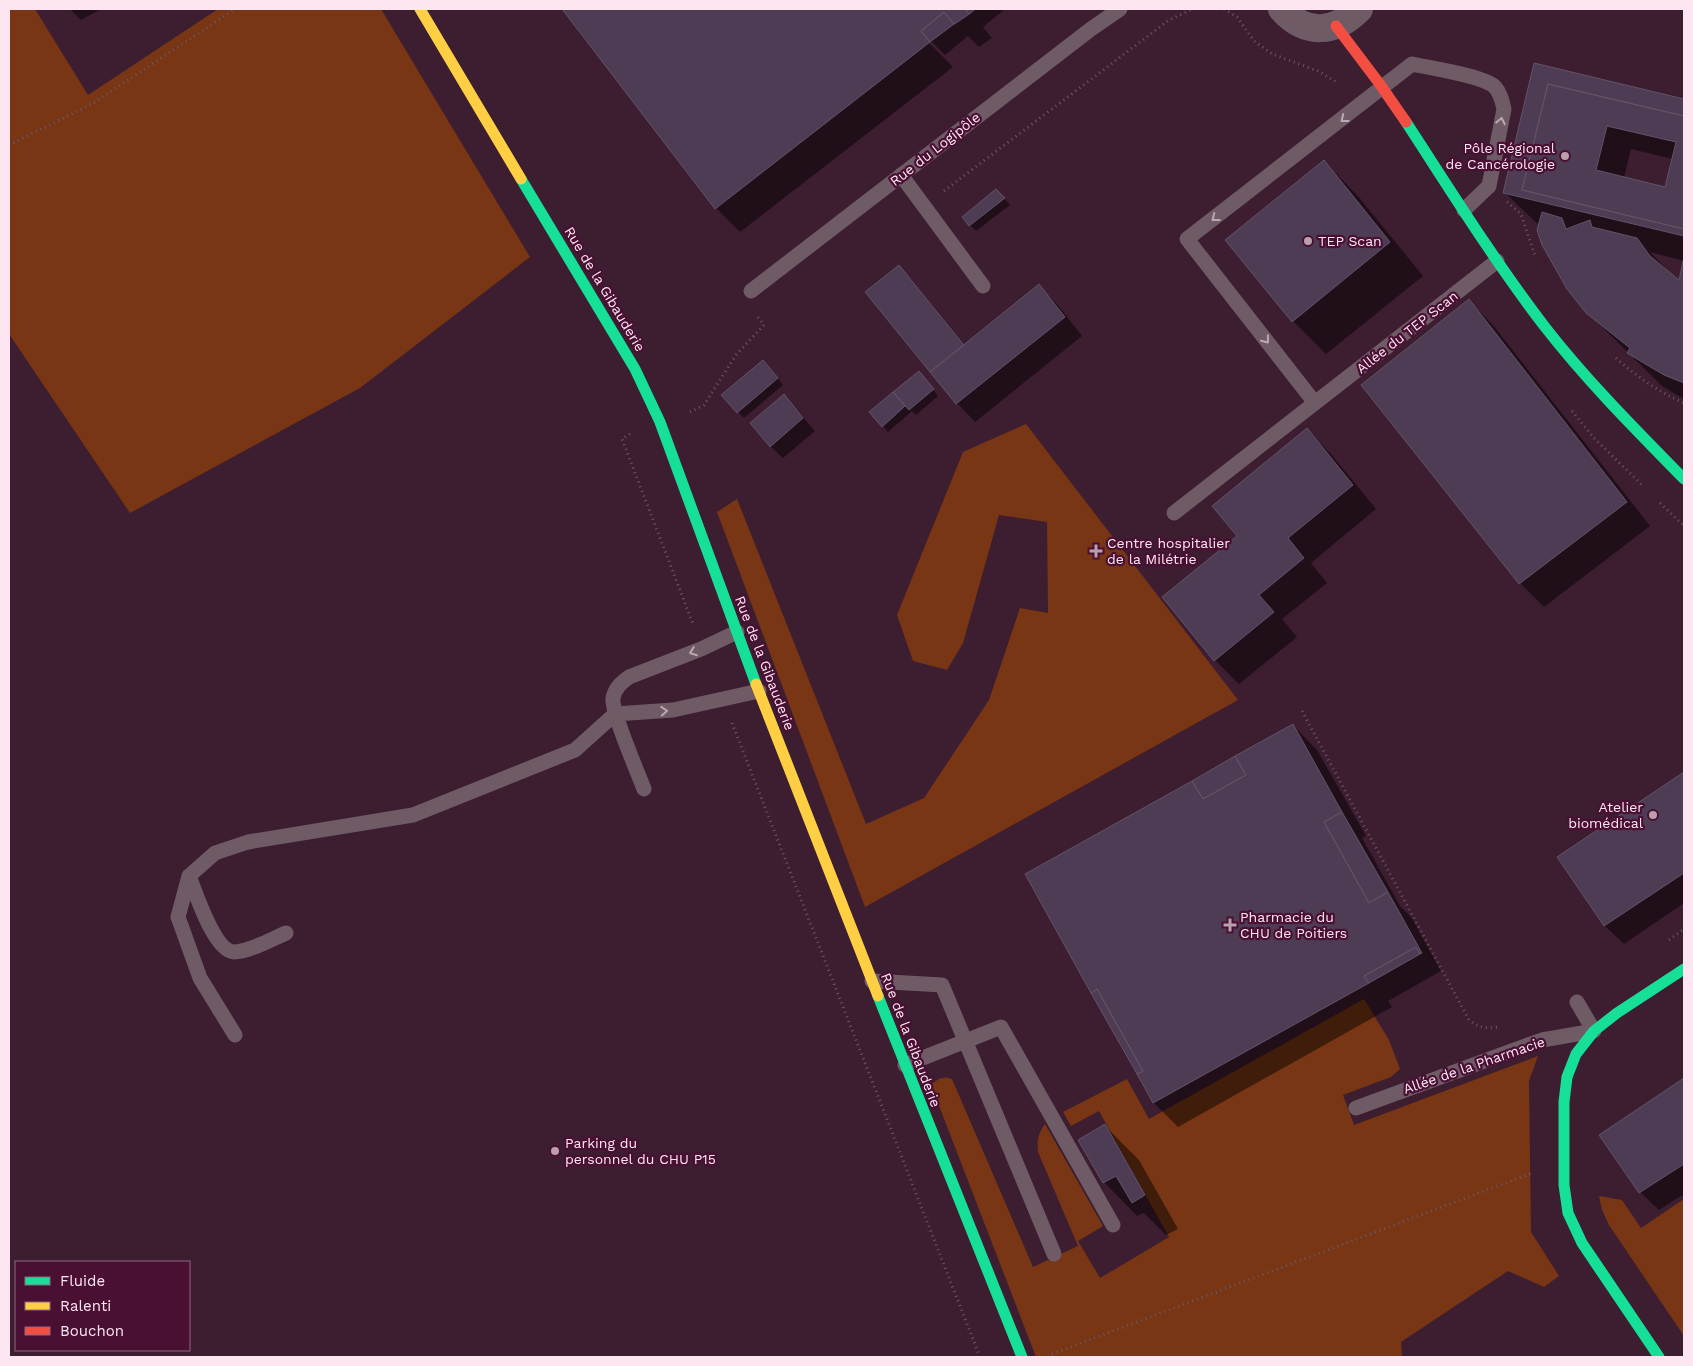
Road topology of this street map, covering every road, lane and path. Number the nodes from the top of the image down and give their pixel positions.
1 (235, 9) edge
2 (420, 9) edge
3 (1120, 9) edge
4 (1193, 9) edge
5 (1282, 9) edge
6 (1359, 9) edge
7 (1336, 26) junction
8 (1382, 89) junction
9 (9, 145) edge
10 (901, 175) junction
11 (1488, 186) junction
12 (924, 206) junction
13 (1464, 210) junction
14 (1536, 260) dead end
15 (1498, 261) junction
16 (983, 286) dead end
17 (751, 291) dead end
18 (1615, 357) dead end
19 (1315, 403) junction
20 (1684, 403) edge
21 (1684, 479) edge
22 (1174, 513) dead end
23 (737, 632) junction
24 (759, 691) junction
25 (1302, 711) dead end
26 (615, 714) junction
27 (644, 789) dead end
28 (189, 876) junction
29 (286, 933) dead end
30 (1684, 969) edge
31 (872, 981) junction
32 (1577, 1002) dead end
33 (1505, 1026) dead end
34 (1594, 1031) junction
35 (235, 1035) dead end
36 (965, 1041) junction
37 (904, 1065) junction
38 (1356, 1108) dead end
39 (1536, 1171) dead end
40 (1113, 1225) dead end
41 (1054, 1254) dead end
42 (1022, 1357) edge
43 (1044, 1357) edge
44 (1659, 1357) edge

1 - 9 path
2 - 23 street, Rue de la Gibauderie
3 - 10 lane, Rue du Logipôle
4 - 12 path
5 - 7 street
6 - 7 street
7 - 8 street
11 -> 8 lane
8 - 13 street
8 -> 19 lane
10 - 12 lane
10 - 17 lane, Rue du Logipôle
11 - 13 lane
11 - 14 path
12 - 16 lane
13 - 15 street
15 - 19 lane, Allée du TEP Scan
15 - 21 street
18 - 20 path
19 - 22 lane, Allée du TEP Scan
23 - 24 street, Rue de la Gibauderie
23 -> 26 lane
26 -> 24 lane
24 - 31 street, Rue de la Gibauderie
25 - 33 path
26 - 27 lane
26 - 28 lane
28 - 29 lane
28 - 35 lane
30 - 34 street
31 - 36 lane
31 - 37 street, Rue de la Gibauderie
32 - 34 lane
34 - 38 lane, Allée de la Pharmacie
34 - 44 street
36 - 37 lane
36 - 40 lane
36 - 41 lane
37 - 42 street, Rue de la Gibauderie
39 - 43 path

